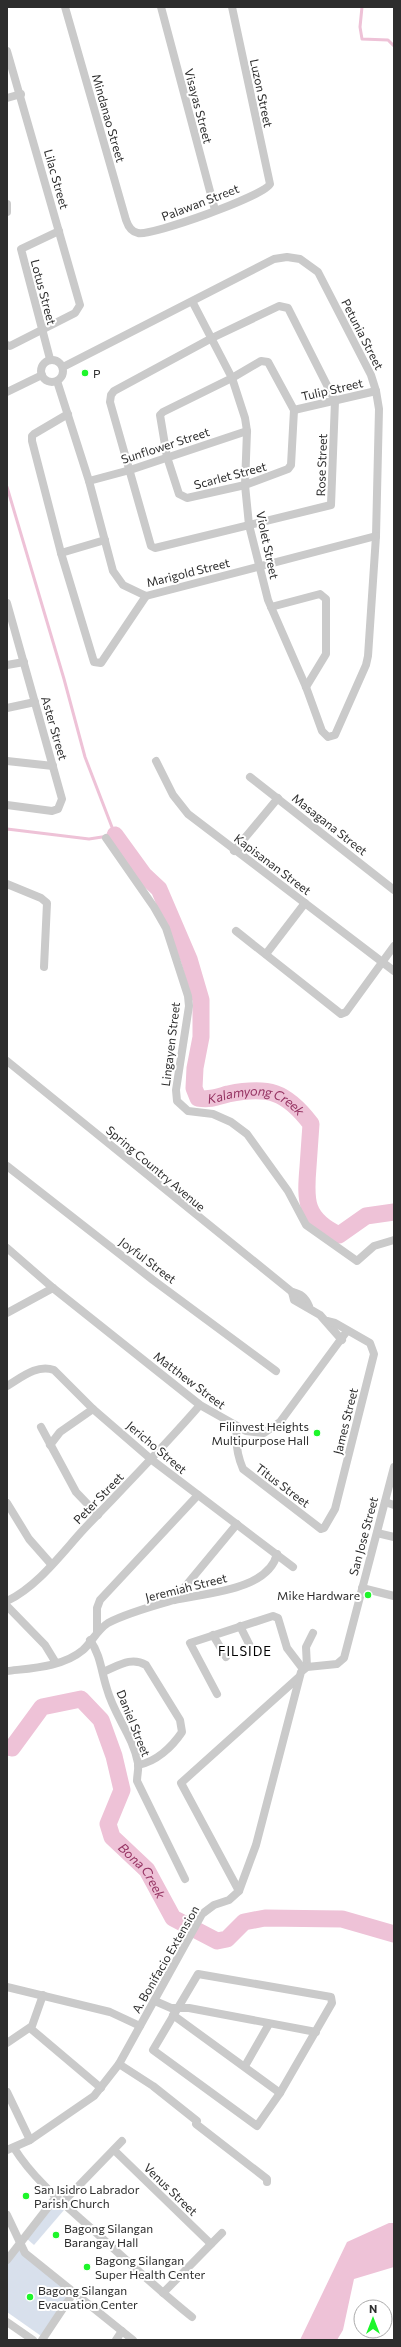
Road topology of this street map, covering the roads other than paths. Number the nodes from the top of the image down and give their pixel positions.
1 (65, 7) edge
2 (161, 7) edge
3 (232, 7) edge
4 (7, 51) edge
5 (21, 94) junction
6 (7, 98) edge
7 (270, 184) joint
8 (7, 204) edge
9 (215, 210) junction
10 (7, 212) edge
11 (59, 231) junction
12 (135, 233) joint
13 (192, 301) junction
14 (42, 329) junction
15 (212, 338) junction
16 (8, 345) edge
17 (50, 359) junction
18 (63, 367) junction
19 (42, 375) junction
20 (232, 378) junction
21 (57, 381) junction
22 (376, 391) junction
23 (7, 392) edge
24 (335, 401) junction
25 (294, 410) junction
26 (68, 414) junction
27 (247, 431) junction
28 (168, 457) junction
29 (130, 470) junction
30 (89, 481) junction
31 (245, 484) junction
32 (249, 525) junction
33 (376, 536) junction
34 (105, 540) junction
35 (61, 553) junction
36 (259, 567) junction
37 (146, 596) junction
38 (7, 603) edge
39 (271, 607) junction
40 (10, 621) edge
41 (24, 662) junction
42 (7, 665) edge
43 (306, 687) junction
44 (35, 702) junction
45 (7, 708) edge
46 (335, 735) joint
47 (7, 761) edge
48 (156, 761) dead end
49 (53, 766) junction
50 (250, 777) dead end
51 (278, 798) junction
52 (7, 805) edge
53 (106, 838) dead end
54 (234, 851) junction
55 (7, 884) edge
56 (394, 890) edge
57 (305, 903) junction
58 (236, 931) dead end
59 (394, 946) edge
60 (266, 954) junction
61 (382, 962) junction
62 (44, 967) dead end
63 (394, 971) edge
64 (7, 1061) edge
65 (7, 1166) edge
66 (394, 1241) edge
67 (7, 1248) edge
68 (52, 1288) junction
69 (7, 1313) edge
70 (327, 1321) junction
71 (347, 1331) junction
72 (342, 1340) junction
73 (276, 1371) dead end
74 (7, 1386) edge
75 (200, 1404) junction
76 (93, 1409) junction
77 (40, 1427) dead end
78 (237, 1427) junction
79 (50, 1445) junction
80 (152, 1460) junction
81 (394, 1466) edge
82 (393, 1476) edge
83 (198, 1495) junction
84 (385, 1502) junction
85 (7, 1503) edge
86 (394, 1505) edge
87 (98, 1515) junction
88 (237, 1524) junction
89 (324, 1528) joint
90 (377, 1533) junction
91 (394, 1537) edge
92 (277, 1554) junction
93 (51, 1564) junction
94 (293, 1567) dead end
95 (362, 1588) junction
96 (394, 1596) edge
97 (174, 1600) junction
98 (7, 1601) edge
99 (7, 1606) edge
100 (240, 1626) junction
101 (97, 1632) junction
102 (313, 1633) dead end
103 (213, 1635) junction
104 (90, 1640) junction
105 (253, 1652) dead end
106 (226, 1656) dead end
107 (56, 1663) junction
108 (305, 1668) junction
109 (7, 1671) edge
110 (103, 1672) junction
111 (299, 1677) junction
112 (217, 1694) dead end
113 (138, 1765) junction
114 (185, 1878) dead end
115 (239, 1891) junction
116 (7, 1987) edge
117 (43, 1995) junction
118 (155, 2001) junction
119 (176, 2012) junction
120 (269, 2024) junction
121 (140, 2026) junction
122 (30, 2028) junction
123 (316, 2032) junction
124 (7, 2044) edge
125 (120, 2064) junction
126 (245, 2066) junction
127 (101, 2088) junction
128 (7, 2092) edge
129 (280, 2093) junction
130 (30, 2140) junction
131 (122, 2142) dead end
132 (11, 2149) edge
133 (114, 2150) junction
134 (267, 2182) dead end
135 (56, 2197) junction
136 (62, 2203) junction
137 (7, 2215) edge
138 (222, 2233) dead end
139 (19, 2243) junction
140 (211, 2244) junction
141 (7, 2260) edge
142 (74, 2292) junction
143 (163, 2293) junction
144 (192, 2317) dead end
145 (7, 2322) edge
146 (122, 2331) junction
147 (33, 2340) edge
148 (42, 2340) edge
149 (116, 2340) edge
150 (134, 2340) edge

1 - 12 street, Mindanao Street
2 - 9 street, Visayas Street
3 - 7 street, Luzon Street
4 - 5 street, Lilac Street
5 - 6 street
5 - 11 street, Lilac Street
7 - 9 street, Palawan Street
8 - 10 street
9 - 12 street, Palawan Street
11 - 14 street, Lilac Street
11 - 14 street, Lotus Street
13 - 15 street, Violet Street
13 - 18 street, Petunia Street
13 - 22 street, Petunia Street
14 - 16 street
14 - 17 street, Lotus Street
15 - 20 street, Violet Street
15 - 24 street, Rose Street
15 - 29 street, Rose Street
17 - 18 street
17 - 19 street
18 - 21 street
19 - 21 street
19 - 23 street
20 - 25 street, Scarlet Street
20 - 27 street, Violet Street
20 - 28 street, Scarlet Street
21 - 26 street, Marigold Street
22 - 24 street, Tulip Street
22 - 33 street, Petunia Street
24 - 25 street, Tulip Street
24 - 32 street, Rose Street
25 - 31 street, Scarlet Street
26 - 30 street, Marigold Street
26 - 35 street
27 - 28 street, Sunflower Street
27 - 31 street, Violet Street
28 - 29 street, Sunflower Street
28 - 31 street, Scarlet Street
29 - 30 street, Sunflower Street
29 - 32 street, Rose Street
30 - 34 street, Marigold Street
31 - 32 street, Violet Street
32 - 36 street, Violet Street
33 - 36 street, Marigold Street
33 - 46 street, Petunia Street
34 - 35 street
34 - 37 street, Marigold Street
35 - 37 street
36 - 37 street, Marigold Street
36 - 39 street, Violet Street
38 - 40 street, Aster Street
39 - 43 street, Violet Street
39 - 43 street
40 - 41 street, Aster Street
41 - 42 street
41 - 44 street, Aster Street
43 - 46 street, Violet Street
44 - 45 street
44 - 49 street, Aster Street
47 - 49 street
48 - 54 street, Kapisanan Street
49 - 52 street, Aster Street
50 - 51 street, Masagana Street
51 - 54 street
51 - 56 street, Masagana Street
53 - 66 street, Lingayen Street
54 - 57 street, Kapisanan Street
55 - 62 street
57 - 60 street
57 - 61 street, Kapisanan Street
58 - 60 street
59 - 61 street
60 - 61 street
61 - 63 street, Kapisanan Street
64 - 70 street, Spring Country Avenue
65 - 73 street, Joyful Street
67 - 68 street, Matthew Street
68 - 69 street
68 - 75 street, Matthew Street
70 - 71 street, Spring Country Avenue
70 - 72 street, Spring Country Avenue
71 - 72 street, Matthew Street
71 - 89 street, James Street
72 - 78 street, Matthew Street
74 - 76 street, Jericho Street
75 - 78 street, Matthew Street
75 - 80 street, Peter Street
76 - 79 street
76 - 80 street, Jericho Street
77 - 79 street
78 - 89 street, Titus Street
79 - 87 street
80 - 83 street, Jericho Street
80 - 87 street, Peter Street
81 - 82 street, San Jose Street
82 - 84 street, San Jose Street
83 - 88 street, Jericho Street
83 - 101 street
84 - 86 street
84 - 90 street, San Jose Street
85 - 93 street
87 - 93 street, Peter Street
88 - 92 street, Jericho Street
88 - 97 street
90 - 91 street
90 - 95 street, San Jose Street
92 - 94 street, Jericho Street
92 - 97 street, Jeremiah Street
93 - 98 street, Peter Street
95 - 96 street
95 - 108 street, San Jose Street
97 - 101 street, Jeremiah Street
99 - 107 street
100 - 103 street
100 - 105 street
100 - 108 street
101 - 104 street, Jeremiah Street
102 - 108 street
103 - 106 street
103 - 112 street
104 - 107 street, Jeremiah Street
104 - 110 street, Daniel Street
107 - 109 street, Jeremiah Street
108 - 111 street
110 - 113 street, Daniel Street
110 - 113 street
111 - 115 street
111 - 115 street
113 - 114 street, Daniel Street
115 - 118 street, A. Bonifacio Extension
116 - 117 street
117 - 121 street
117 - 122 street
118 - 119 street
118 - 121 street, A. Bonifacio Extension
119 - 120 street
119 - 123 street
119 - 126 street
119 - 129 street
120 - 123 street
120 - 126 street
121 - 125 street, A. Bonifacio Extension
122 - 124 street
122 - 127 street
123 - 129 street
125 - 127 street, A. Bonifacio Extension
125 - 134 street
126 - 129 street
127 - 130 street, A. Bonifacio Extension
128 - 130 street
130 - 132 street, A. Bonifacio Extension
131 - 133 street
132 - 135 street
133 - 136 street
133 - 140 street, Venus Street
135 - 136 street
135 - 139 street
136 - 143 street
137 - 139 street
138 - 140 street
139 - 141 street
139 - 142 street
140 - 143 street
142 - 146 street
142 - 148 street
143 - 144 street
145 - 147 street
146 - 149 street
146 - 150 street

